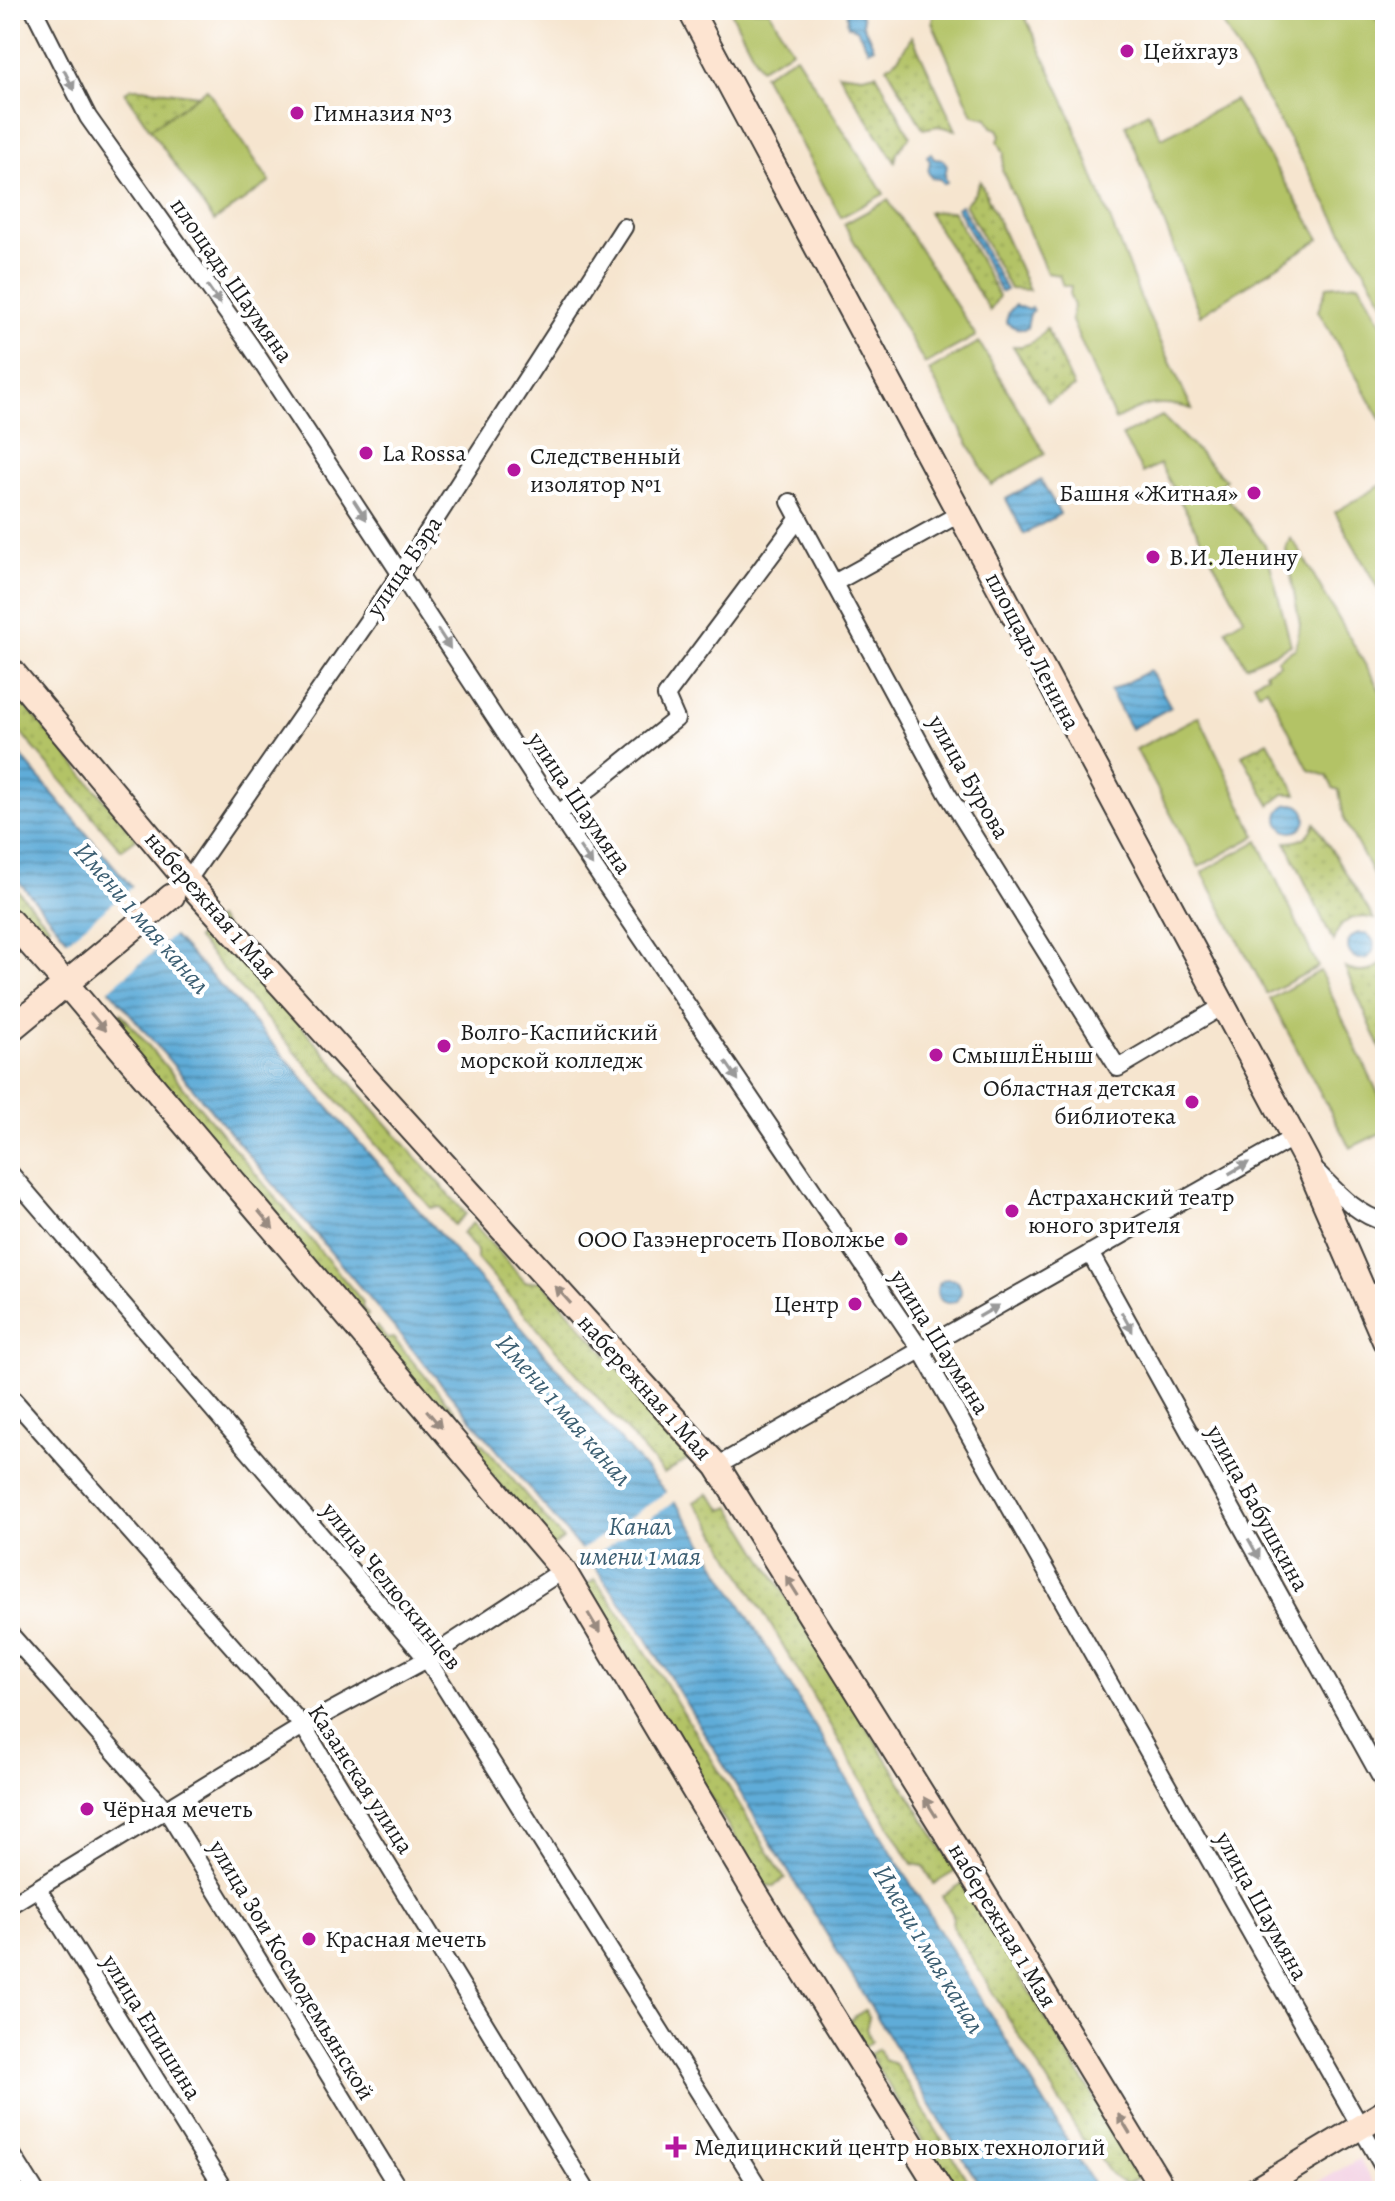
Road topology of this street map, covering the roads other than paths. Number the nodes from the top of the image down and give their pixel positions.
1 (34, 10) edge
2 (690, 10) edge
3 (624, 227) dead end
4 (790, 502) dead end
5 (959, 514) junction
6 (799, 518) junction
7 (401, 573) junction
8 (834, 583) junction
9 (10, 669) edge
10 (558, 814) junction
11 (180, 889) junction
12 (10, 921) edge
13 (72, 980) junction
14 (1223, 1006) junction
15 (10, 1030) edge
16 (1294, 1137) junction
17 (1307, 1162) junction
18 (10, 1173) edge
19 (1385, 1222) edge
20 (1090, 1253) junction
21 (1376, 1292) edge
22 (1385, 1341) edge
23 (921, 1350) junction
24 (10, 1396) edge
25 (717, 1466) junction
26 (563, 1570) junction
27 (10, 1634) edge
28 (427, 1659) junction
29 (303, 1726) junction
30 (1385, 1785) edge
31 (167, 1811) junction
32 (38, 1889) junction
33 (10, 1905) edge
34 (1385, 2112) edge
35 (1359, 2127) junction
36 (10, 2151) edge
37 (1385, 2170) edge
38 (35, 2191) edge
39 (225, 2191) edge
40 (400, 2191) edge
41 (587, 2191) edge
42 (761, 2191) edge
43 (941, 2191) edge
44 (1164, 2191) edge
45 (1254, 2191) edge

1 -> 7 street, площадь Шаумяна
2 - 5 main road, площадь Ленина
3 - 7 street, улица Бэра
4 - 6 street, улица Бурова
5 - 8 street
5 - 14 main road, площадь Ленина
6 - 8 street, улица Бурова
6 - 10 street
7 -> 10 street, улица Шаумяна
7 - 11 street, улица Бэра
8 - 14 street, улица Бурова
9 - 11 main road, набережная 1 Мая
10 -> 23 street, улица Шаумяна
11 - 13 main road
25 -> 11 main road, набережная 1 Мая
12 - 13 main road
13 - 15 main road
13 -> 26 main road
14 - 16 main road, площадь Ленина
16 - 17 main road, площадь Ленина
20 -> 16 street
17 - 19 street
17 - 21 main road, площадь Ленина
18 - 28 street, улица Челюскинцев
23 -> 20 street
20 -> 30 street, улица Бабушкина
21 - 22 main road, площадь Ленина
23 - 25 street
23 - 35 street, улица Шаумяна
24 - 29 street, Казанская улица
44 -> 25 main road, набережная 1 Мая
26 - 28 street
26 -> 43 main road
27 - 31 street, улица Зои Космодемьянской
28 - 29 street
28 - 42 street, улица Челюскинцев
29 - 31 street
29 - 41 street, Казанская улица
31 - 32 street
31 - 40 street, улица Зои Космодемьянской
32 - 33 street
32 - 39 street, улица Епишина
34 - 35 main road
35 - 37 street, улица Шаумяна
35 - 45 main road
36 - 38 street

